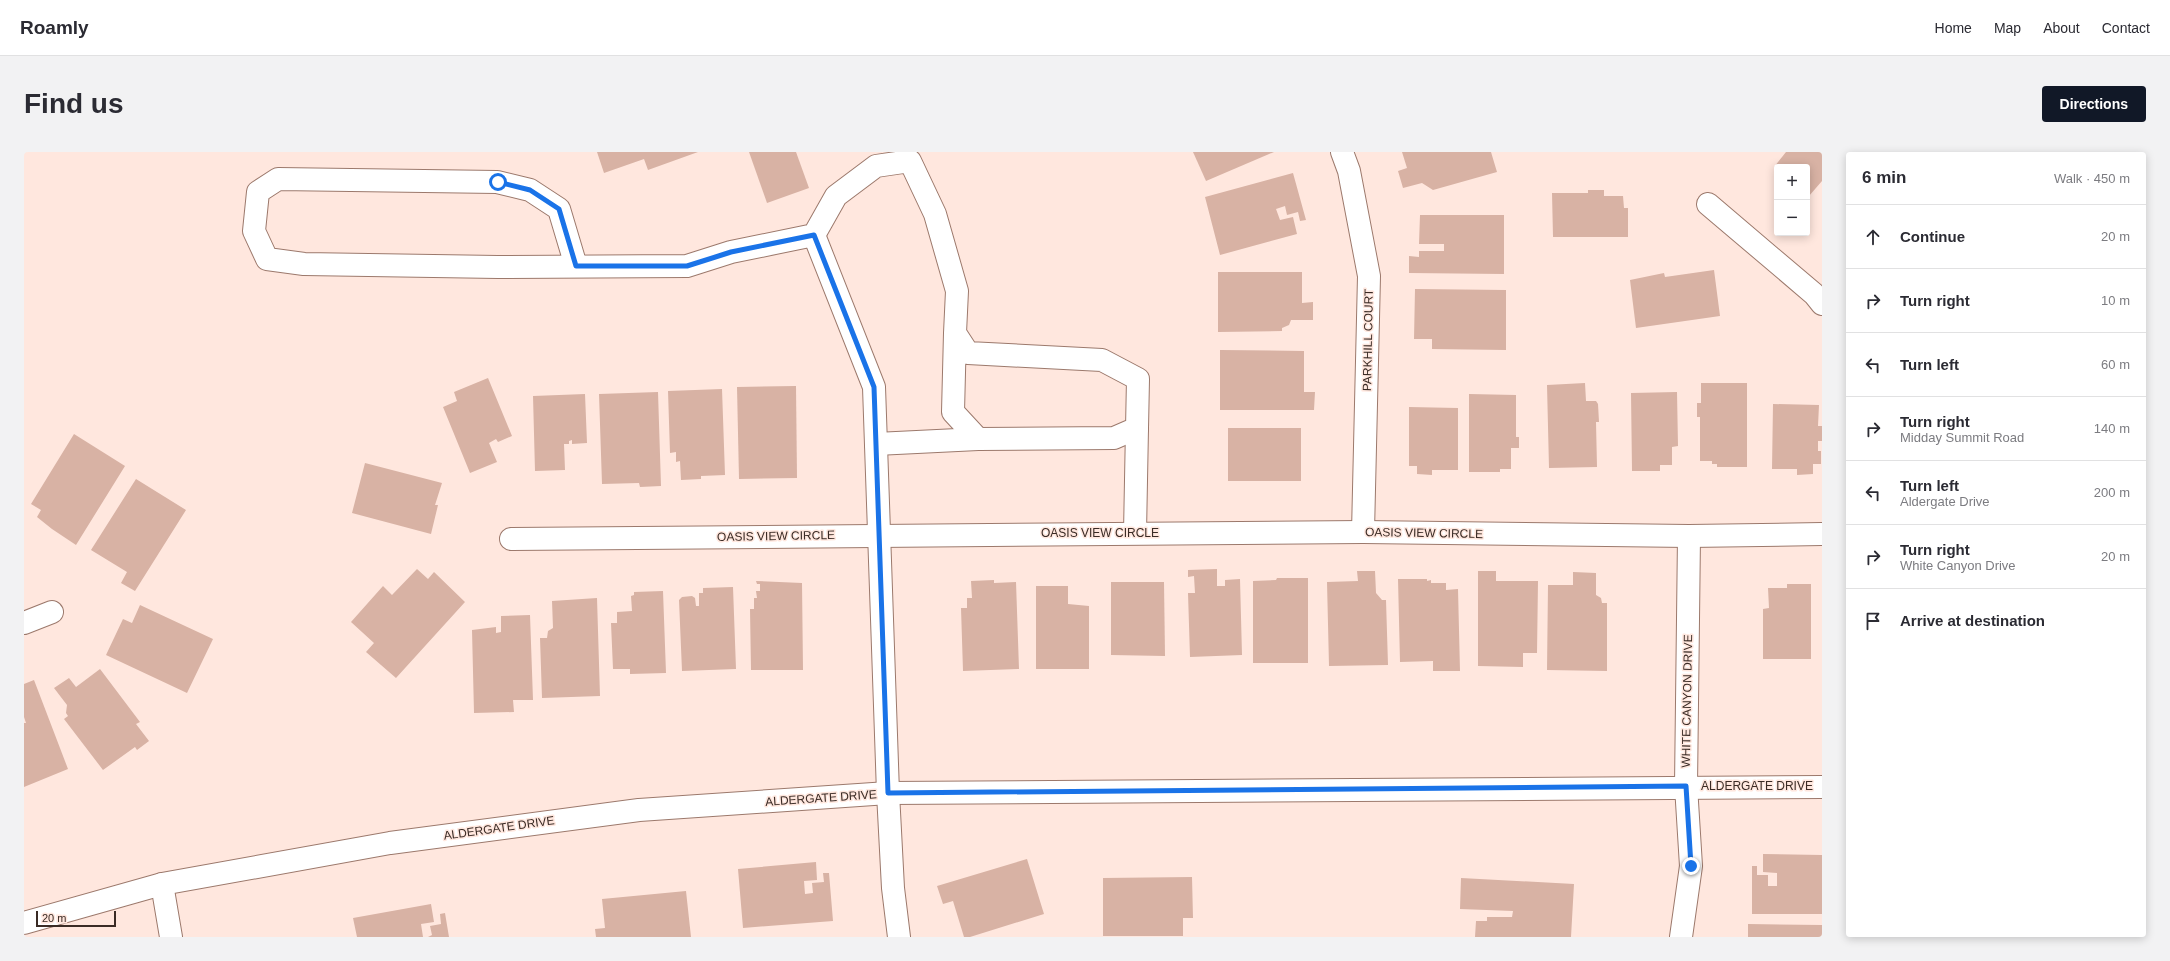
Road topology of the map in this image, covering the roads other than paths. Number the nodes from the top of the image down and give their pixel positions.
1 (1342, 152) edge
2 (1708, 204) dead end
3 (814, 235) junction
4 (576, 266) junction
5 (1822, 304) edge
6 (955, 333) junction
7 (1137, 428) junction
8 (978, 439) junction
9 (876, 444) junction
10 (1363, 532) junction
11 (1135, 533) junction
12 (879, 534) junction
13 (1822, 534) edge
14 (1689, 536) junction
15 (511, 539) dead end
16 (52, 612) dead end
17 (24, 623) edge
18 (1686, 786) junction
19 (1822, 787) edge
20 (888, 793) junction
21 (162, 884) junction
22 (24, 923) edge
23 (171, 937) edge
24 (899, 937) edge
25 (1681, 937) edge

1 - 10 street, PARKHILL COURT
2 - 5 street
3 - 4 street
3 - 6 street
3 - 9 street
4 - 4 street
6 - 7 street
6 - 8 street
7 - 8 street
7 - 11 street
8 - 9 street
9 - 12 street
10 - 11 street, OASIS VIEW CIRCLE
10 - 14 street, OASIS VIEW CIRCLE
11 - 12 street, OASIS VIEW CIRCLE
12 - 15 street, OASIS VIEW CIRCLE
12 - 20 street
13 - 14 street, OASIS VIEW CIRCLE
14 - 18 street, WHITE CANYON DRIVE
16 - 17 street
18 - 19 street, ALDERGATE DRIVE
18 - 20 street, ALDERGATE DRIVE
18 - 25 street, WHITE CANYON DRIVE
20 - 21 street, ALDERGATE DRIVE
20 - 24 street
21 - 22 street, ALDERGATE DRIVE
21 - 23 street

